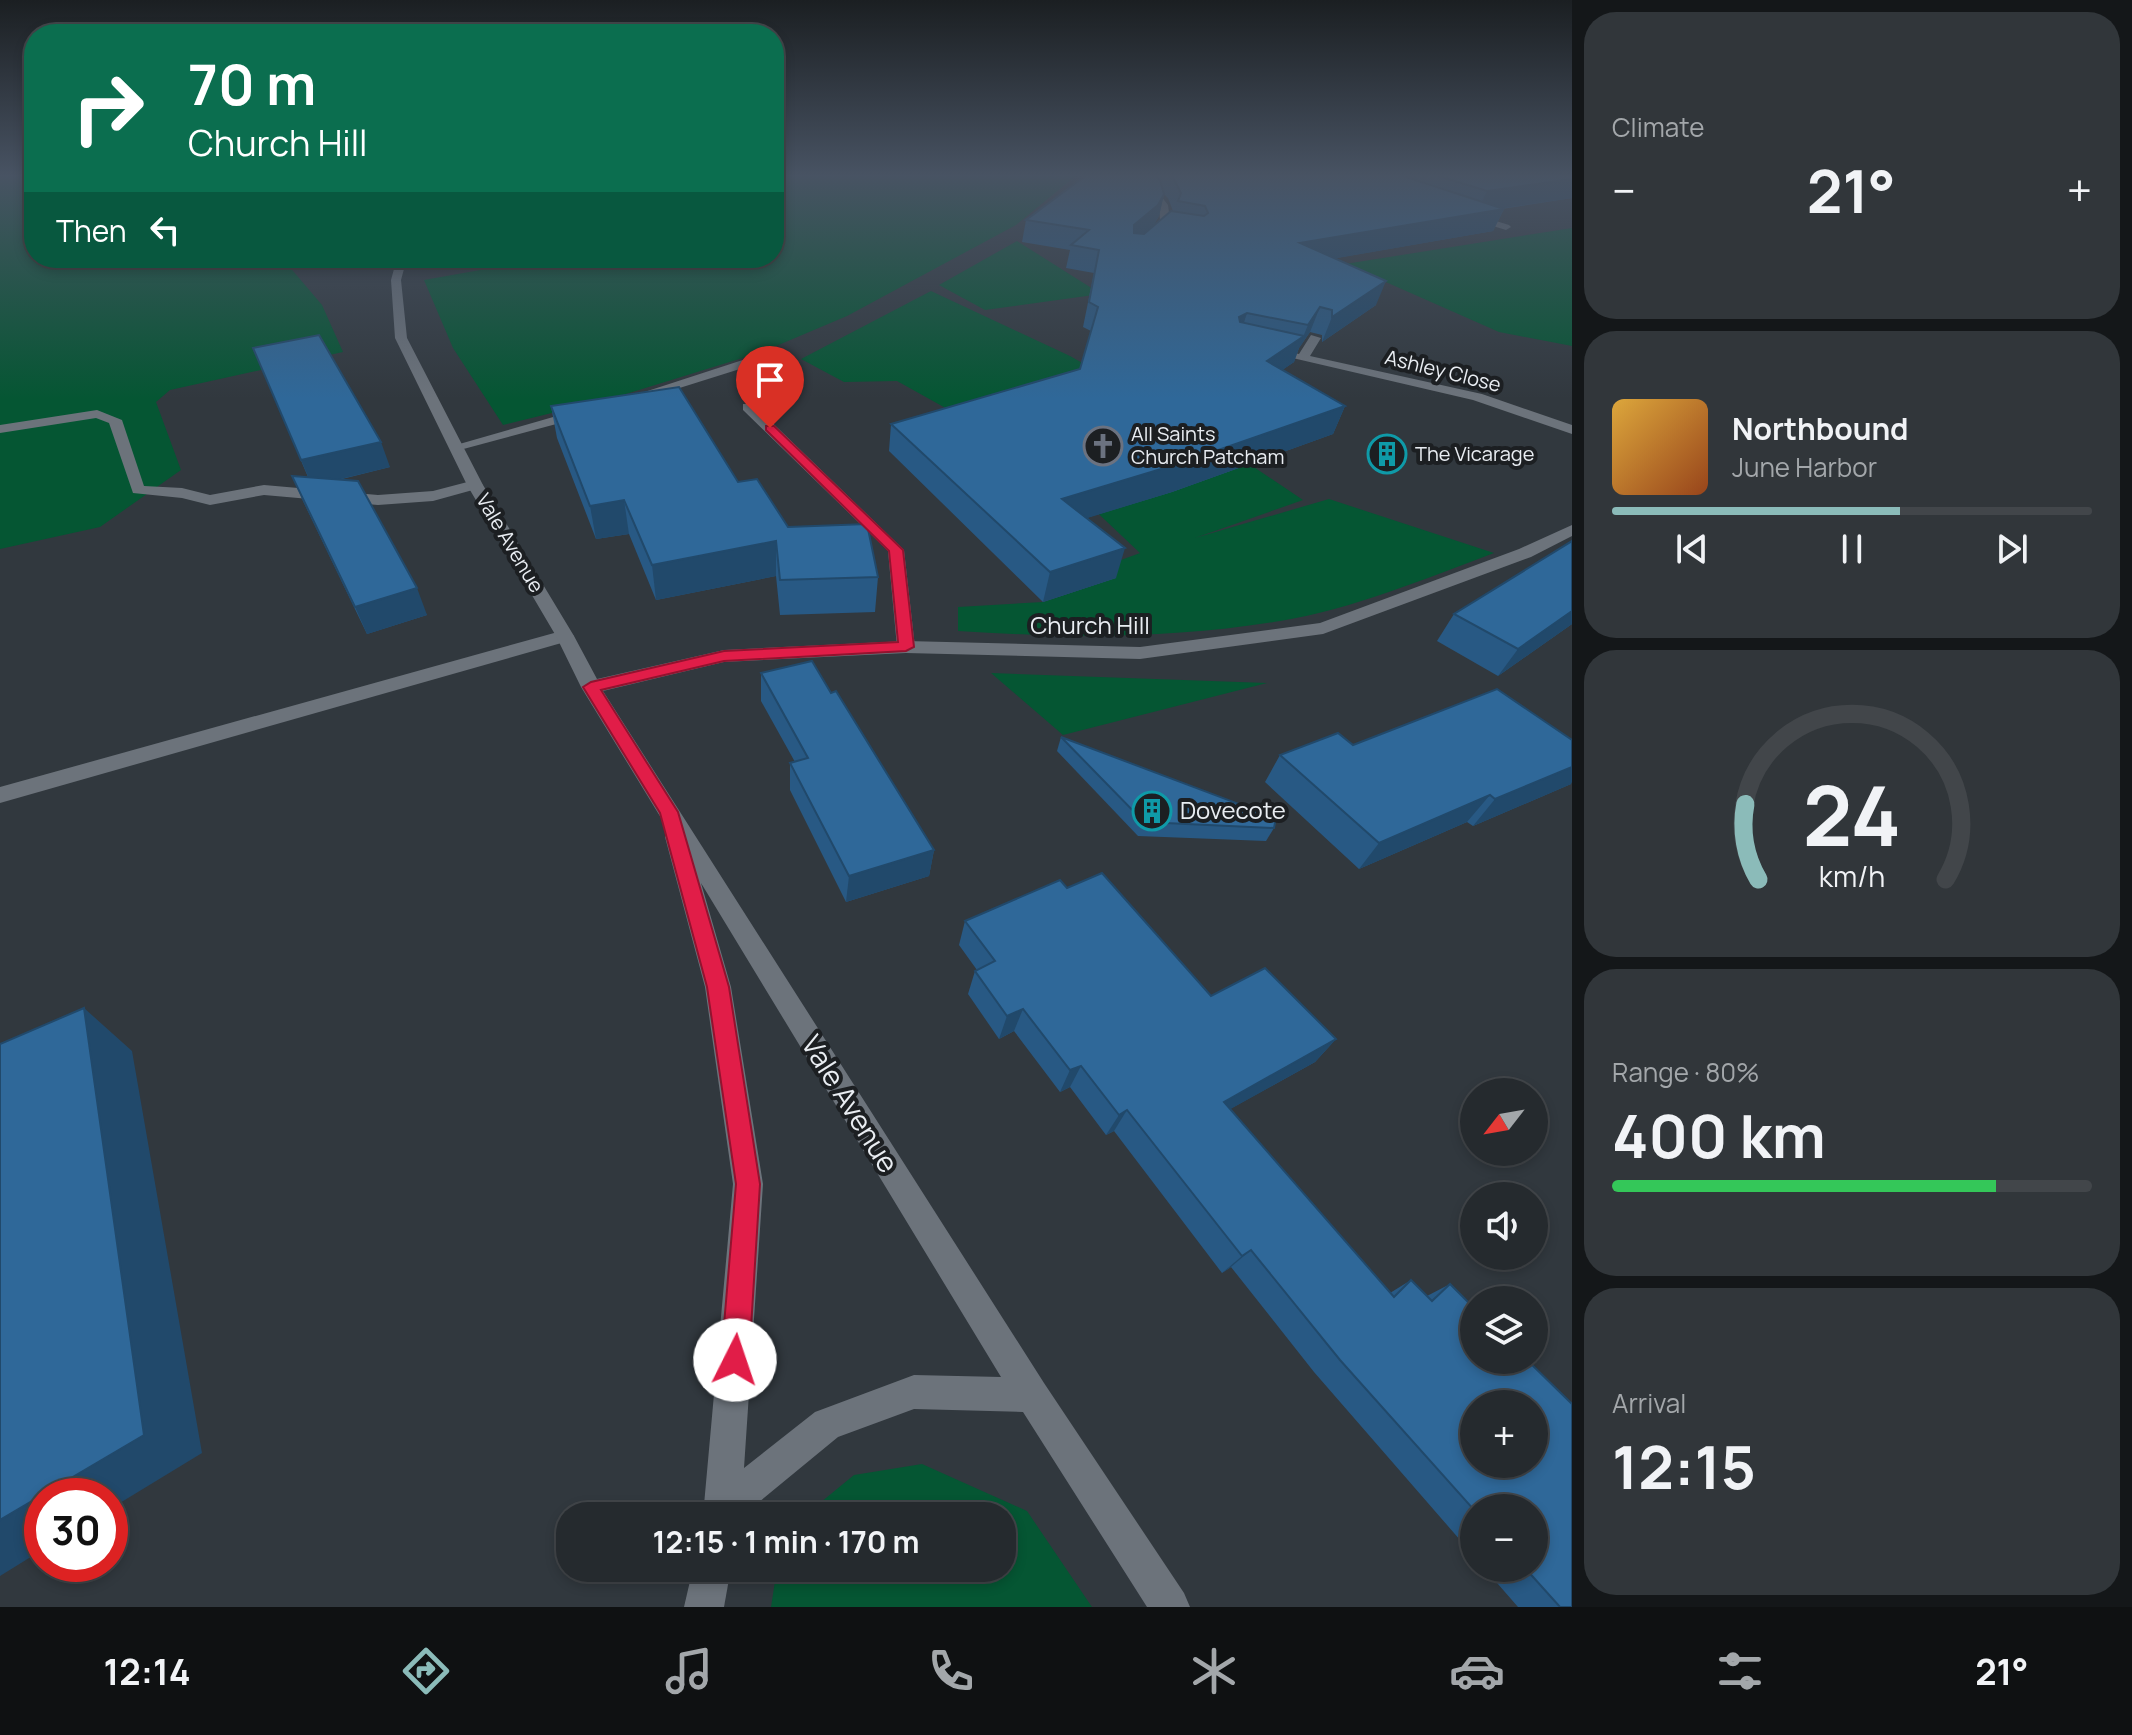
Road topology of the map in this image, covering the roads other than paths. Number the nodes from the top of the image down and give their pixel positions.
1 (399, 268) edge
2 (1315, 338) edge
3 (1251, 348) edge
4 (1302, 359) junction
5 (755, 360) dead end
6 (617, 403) edge
7 (602, 407) edge
8 (748, 407) dead end
9 (0, 429) edge
10 (1572, 430) edge
11 (456, 447) junction
12 (475, 485) junction
13 (1572, 530) edge
14 (565, 636) junction
15 (906, 647) junction
16 (591, 687) junction
17 (0, 795) edge
18 (669, 812) junction
19 (1032, 1395) junction
20 (724, 1502) edge
21 (735, 1502) edge
22 (709, 1582) edge
23 (704, 1607) edge
24 (1170, 1607) edge

1 - 11 street, Vale Avenue
2 - 4 street
3 - 4 street, Ashley Close
4 - 10 street, Ashley Close
5 - 6 street
7 - 11 street
8 - 15 street
9 - 12 street
11 - 12 street, Vale Avenue
12 - 14 street, Vale Avenue
13 - 15 street, Church Hill
14 - 16 street, Vale Avenue
14 - 17 street
15 - 16 street, Church Hill
16 - 18 street, Vale Avenue
18 - 19 street, Vale Avenue
18 - 20 street, Vale Avenue
19 - 21 street, Vale Avenue
19 - 24 street, Vale Avenue
22 - 23 street

